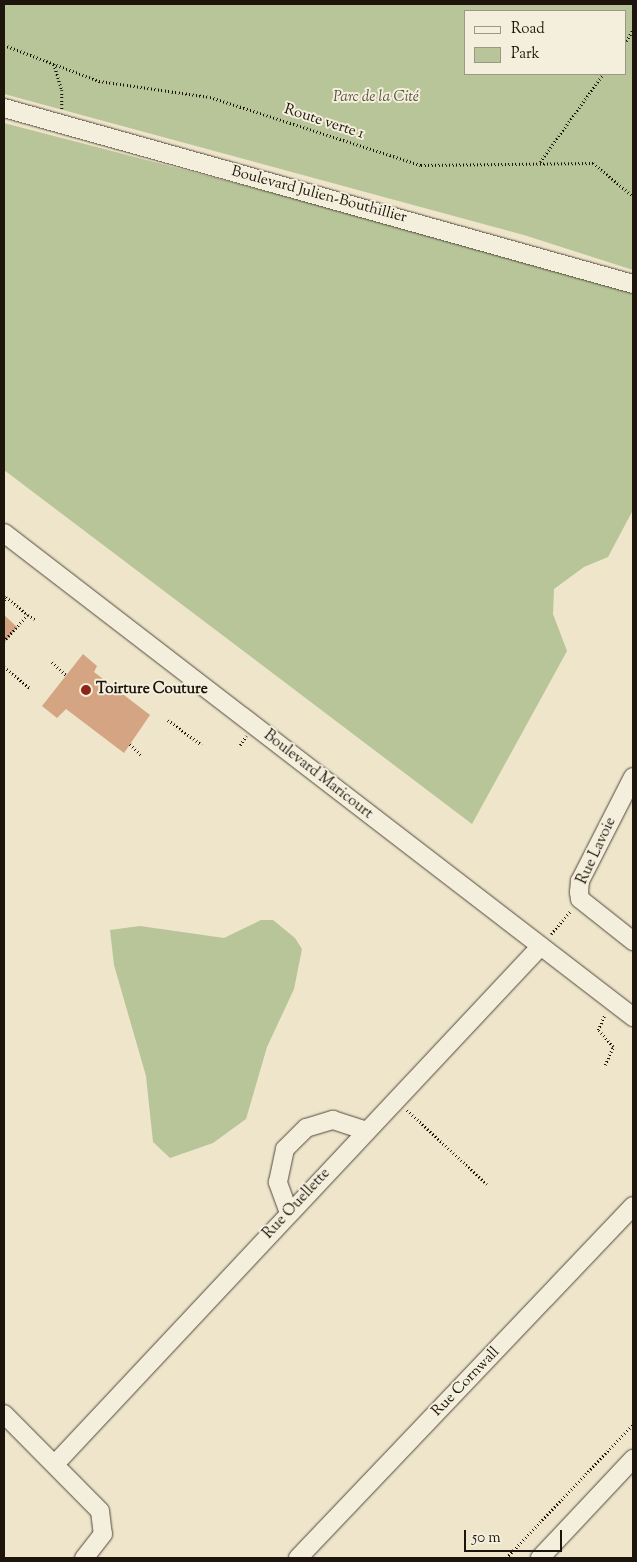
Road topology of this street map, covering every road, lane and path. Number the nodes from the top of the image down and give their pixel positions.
1 (4, 45) edge
2 (54, 64) junction
3 (601, 75) edge
4 (4, 108) edge
5 (58, 123) junction
6 (540, 162) junction
7 (633, 196) edge
8 (633, 284) edge
9 (4, 533) edge
10 (4, 600) edge
11 (28, 615) junction
12 (36, 619) dead end
13 (4, 642) edge
14 (52, 662) dead end
15 (4, 667) edge
16 (66, 675) dead end
17 (30, 688) dead end
18 (168, 720) dead end
19 (130, 744) dead end
20 (202, 745) dead end
21 (141, 755) dead end
22 (633, 777) edge
23 (577, 903) junction
24 (555, 921) dead end
25 (562, 921) junction
26 (563, 929) dead end
27 (633, 940) edge
28 (541, 946) junction
29 (611, 1000) junction
30 (633, 1016) edge
31 (605, 1065) dead end
32 (396, 1100) junction
33 (366, 1131) junction
34 (487, 1184) dead end
35 (633, 1206) edge
36 (288, 1213) junction
37 (4, 1414) edge
38 (633, 1424) edge
39 (633, 1459) edge
40 (55, 1464) junction
41 (84, 1558) edge
42 (298, 1558) edge
43 (506, 1558) edge
44 (540, 1558) edge

1 - 2 path, Route verte 1
2 - 5 path
2 - 6 path, Route verte 1
3 - 6 path
4 - 5 street, Boulevard Julien-Bouthillier
5 - 8 street, Boulevard Julien-Bouthillier
6 - 7 path, Route verte 1
9 - 28 street, Boulevard Maricourt
10 - 11 path
11 - 12 path
11 - 13 path
14 - 16 path
15 - 17 path
18 - 20 path
19 - 21 path
22 - 23 street, Rue Lavoie
23 - 25 path
23 - 27 street
24 - 25 path
25 - 26 path
28 - 29 street, Boulevard Maricourt
28 - 32 street, Rue Ouellette
29 - 30 street, Boulevard Maricourt
29 - 31 path
32 - 33 street, Rue Ouellette
32 - 34 path
33 - 36 street, Rue Ouellette
33 - 36 street
35 - 42 street, Rue Cornwall
36 - 40 street, Rue Ouellette
37 - 40 street
38 - 43 path
39 - 44 street
40 - 41 street

